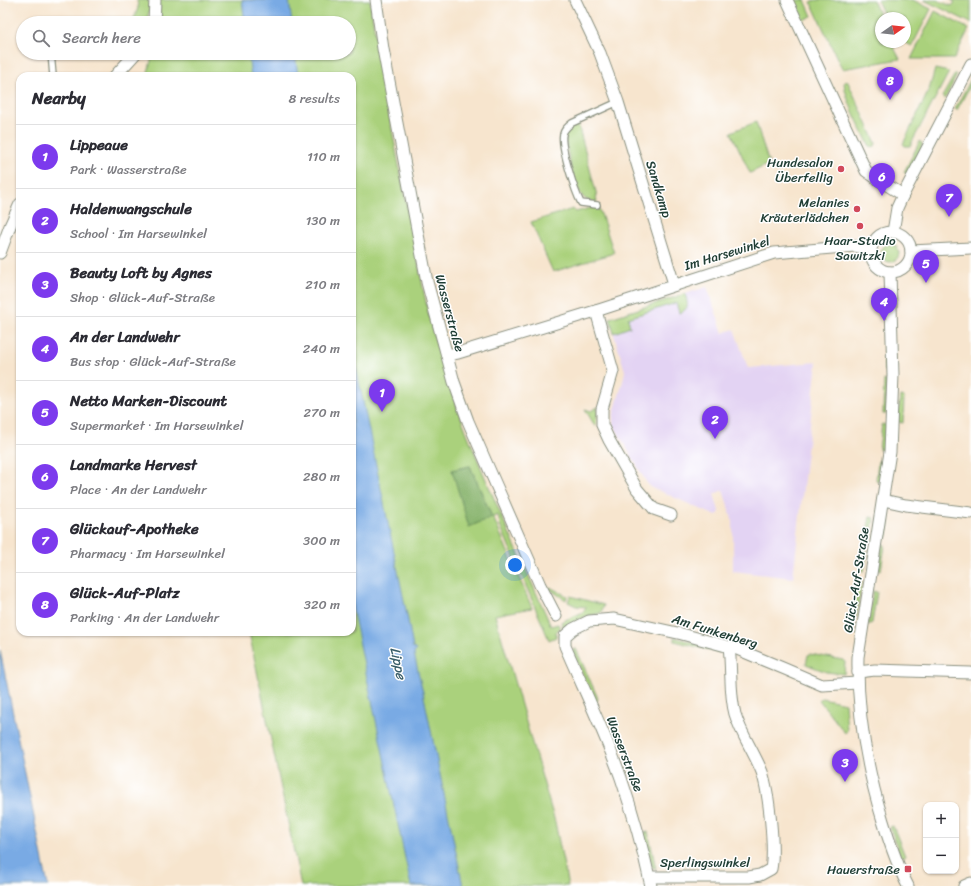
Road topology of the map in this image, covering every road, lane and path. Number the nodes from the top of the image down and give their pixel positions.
1 (155, 0) edge
2 (376, 0) edge
3 (575, 0) edge
4 (786, 0) edge
5 (154, 16) edge
6 (52, 60) edge
7 (130, 60) edge
8 (971, 64) edge
9 (53, 72) edge
10 (119, 72) edge
11 (618, 102) junction
12 (903, 195) junction
13 (597, 205) dead end
14 (16, 213) edge
15 (893, 232) junction
16 (971, 248) edge
17 (870, 249) junction
18 (911, 251) junction
19 (0, 253) edge
20 (890, 272) junction
21 (674, 284) junction
22 (596, 311) junction
23 (447, 355) junction
24 (883, 500) junction
25 (971, 513) edge
26 (671, 515) dead end
27 (556, 616) dead end
28 (565, 636) joint
29 (729, 647) junction
30 (971, 673) edge
31 (858, 677) junction
32 (650, 881) edge
33 (971, 883) edge
34 (908, 886) edge
35 (964, 886) edge

1 - 5 street
2 - 23 street, Wasserstraße
3 - 11 street, Sandkamp
4 - 12 street
6 - 9 lane
7 - 10 street
8 - 12 street
11 - 13 lane
11 - 21 street, Sandkamp
12 - 15 street
14 - 19 street
15 - 17 street
15 - 18 street
16 - 18 street
17 - 20 street
17 - 21 street, Im Harsewinkel
18 - 20 street
20 - 24 street, Glück-Auf-Straße
21 - 22 street, Im Harsewinkel
22 - 23 street, Im Harsewinkel
22 - 26 street
23 - 27 street, Wasserstraße
24 - 25 street
24 - 31 street, Glück-Auf-Straße
28 - 29 street, Am Funkenberg
28 - 32 street, Wasserstraße
29 - 31 street, Am Funkenberg
29 - 32 street, Sperlingswinkel
30 - 31 street, Am Funkenberg
31 - 34 street, Glück-Auf-Straße
33 - 35 street

